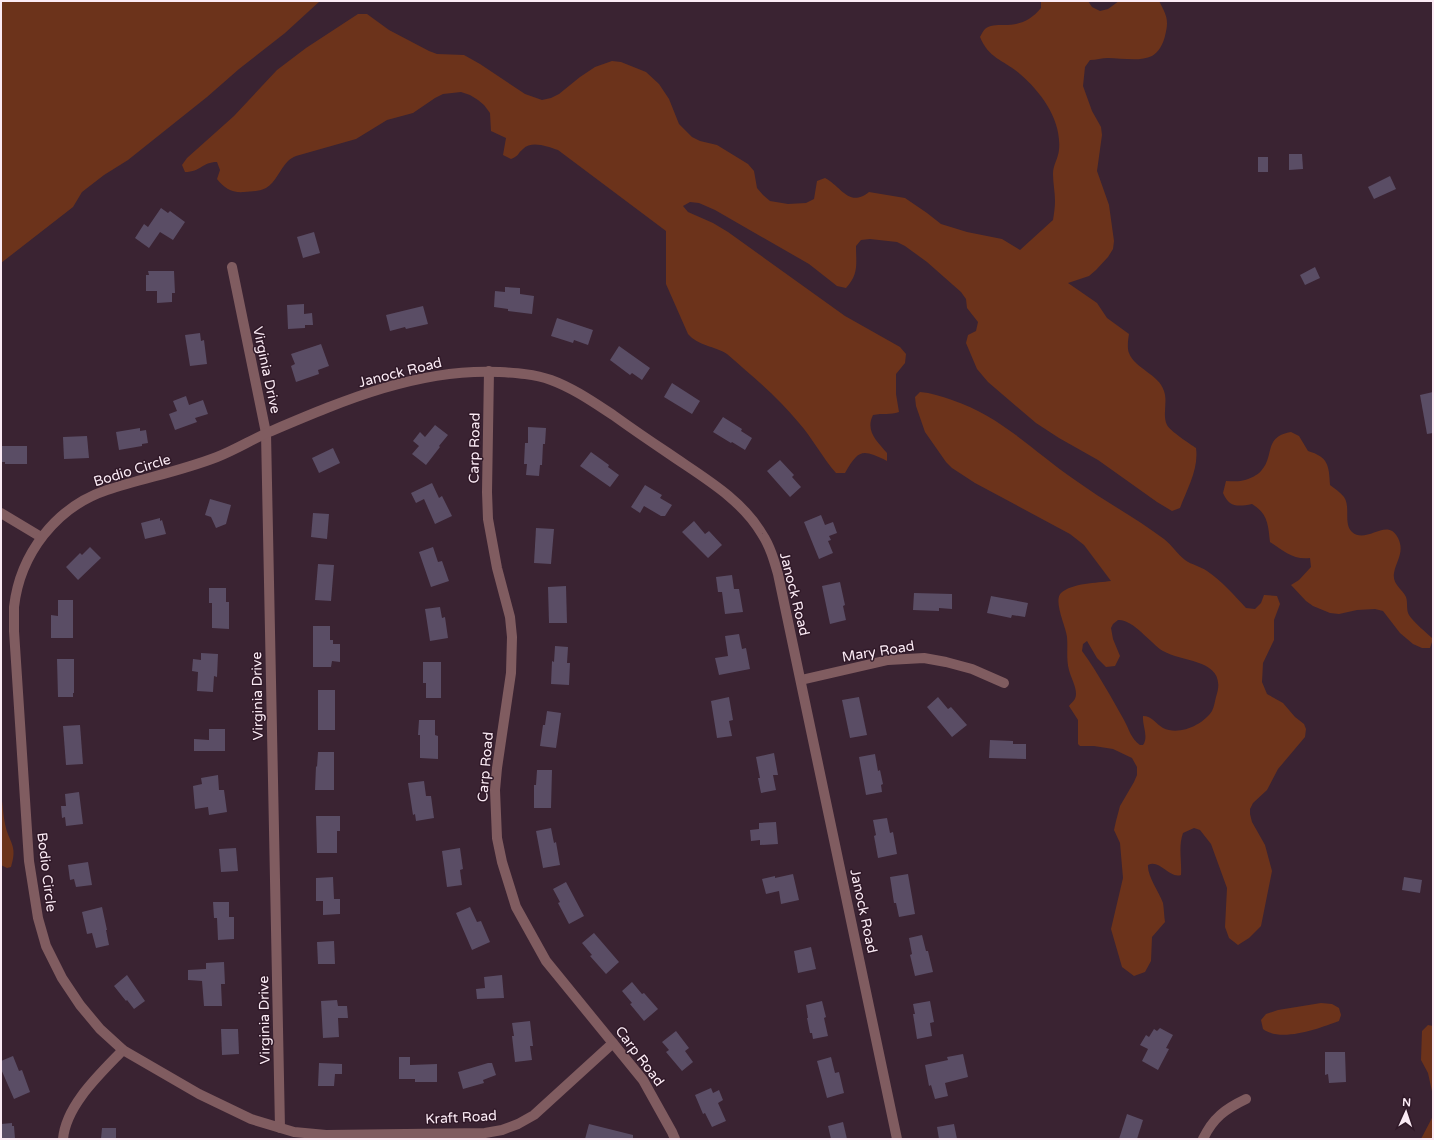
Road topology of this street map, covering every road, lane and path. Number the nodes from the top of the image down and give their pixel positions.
1 (232, 267) dead end
2 (489, 371) junction
3 (266, 433) junction
4 (1, 513) edge
5 (41, 537) junction
6 (801, 680) junction
7 (1004, 683) dead end
8 (614, 1043) junction
9 (123, 1050) junction
10 (1246, 1099) dead end
11 (280, 1128) junction
12 (63, 1139) edge
13 (675, 1139) edge
14 (897, 1139) edge
15 (1203, 1139) edge

1 - 3 street, Virginia Drive
2 - 3 street, Janock Road
2 - 6 street, Janock Road
2 - 8 street, Carp Road
3 - 5 street, Bodio Circle
3 - 11 street, Virginia Drive
4 - 5 street
5 - 9 street, Bodio Circle
6 - 7 street, Mary Road
6 - 14 street, Janock Road
8 - 11 street, Kraft Road
8 - 13 street, Carp Road
9 - 11 street, Bodio Circle
9 - 12 street
10 - 15 street

